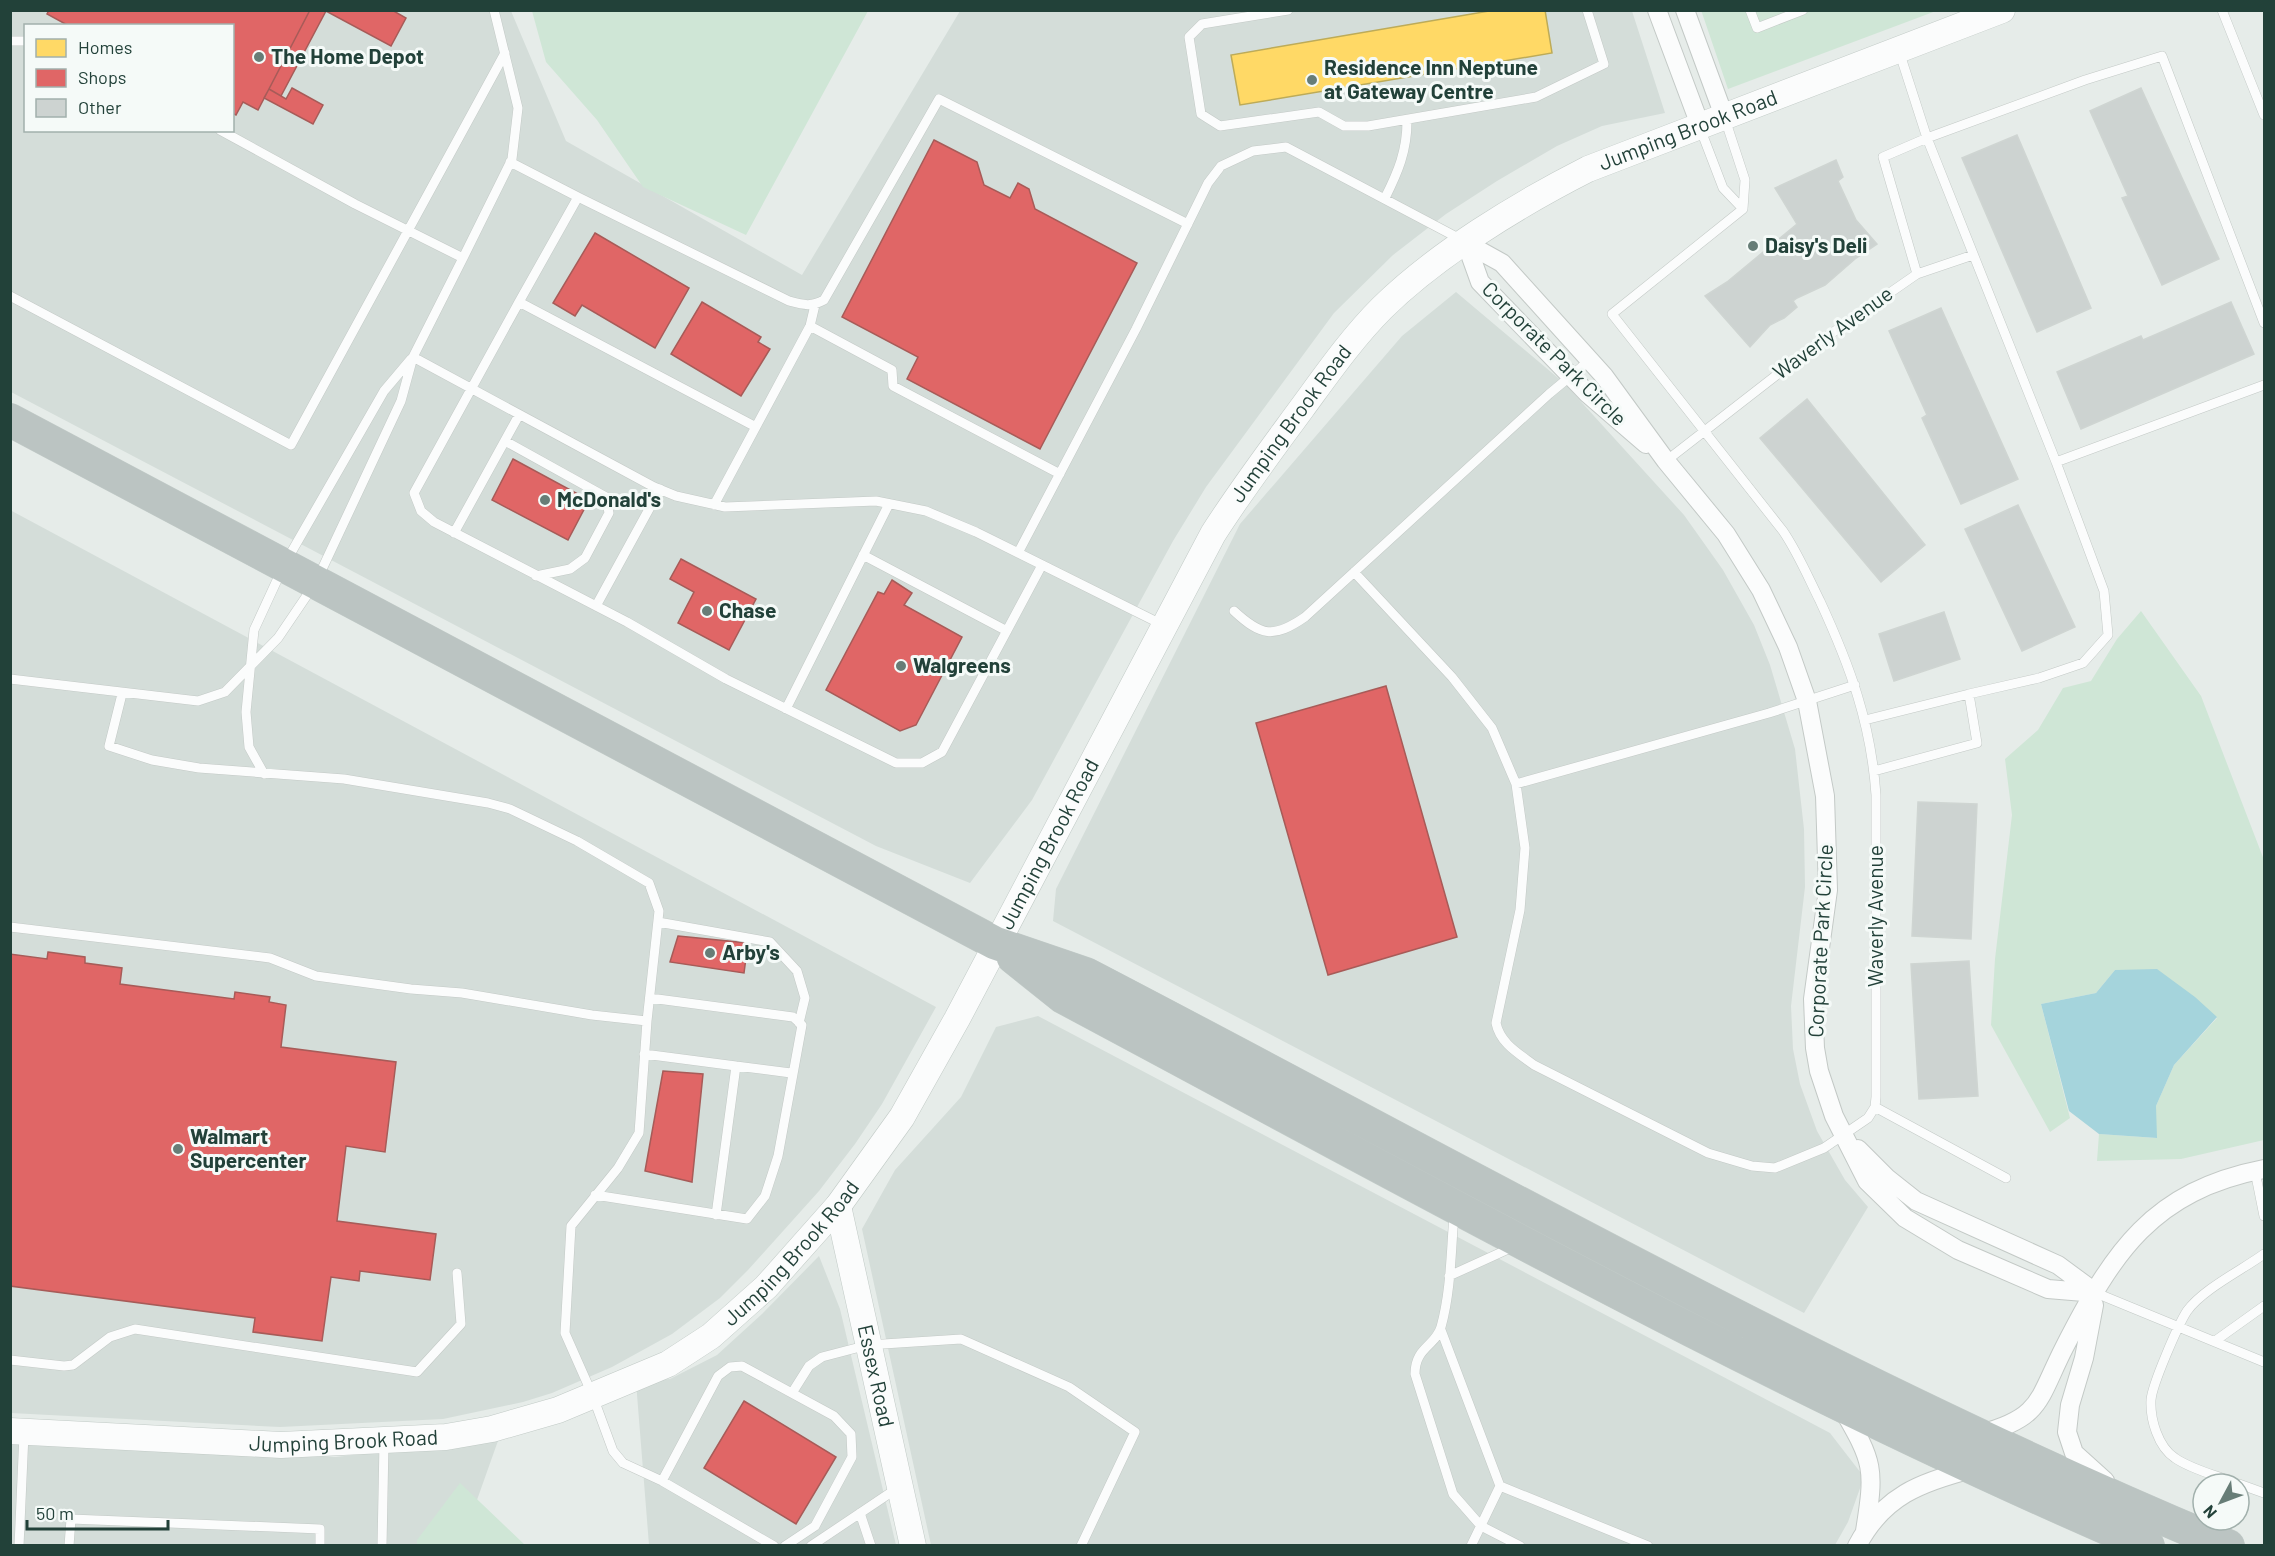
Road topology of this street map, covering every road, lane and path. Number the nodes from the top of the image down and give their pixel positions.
1 (494, 10) edge
2 (1288, 10) edge
3 (1587, 10) edge
4 (1657, 10) edge
5 (1685, 10) edge
6 (1750, 10) edge
7 (1803, 10) edge
8 (2002, 10) edge
9 (2222, 10) edge
10 (1899, 50) junction
11 (505, 53) junction
12 (2265, 115) edge
13 (1724, 116) junction
14 (1407, 121) junction
15 (1700, 125) junction
16 (224, 132) edge
17 (1927, 138) junction
18 (510, 162) junction
19 (578, 197) junction
20 (1385, 198) junction
21 (1743, 209) junction
22 (1188, 224) junction
23 (408, 231) junction
24 (1466, 243) junction
25 (1973, 255) junction
26 (463, 258) junction
27 (1917, 274) junction
28 (10, 296) edge
29 (519, 302) junction
30 (815, 305) junction
31 (2265, 323) edge
32 (810, 326) junction
33 (412, 357) junction
34 (1590, 360) junction
35 (1570, 376) junction
36 (2265, 385) edge
37 (470, 388) junction
38 (519, 415) junction
39 (10, 420) edge
40 (756, 427) junction
41 (1703, 429) junction
42 (504, 441) junction
43 (1666, 460) junction
44 (2056, 462) junction
45 (1060, 474) junction
46 (660, 489) junction
47 (888, 504) junction
48 (714, 505) junction
49 (454, 533) junction
50 (1018, 553) junction
51 (863, 555) junction
52 (284, 565) junction
53 (1042, 565) junction
54 (1354, 572) junction
55 (536, 576) junction
56 (316, 582) junction
57 (596, 606) junction
58 (1234, 610) dead end
59 (1163, 625) junction
60 (1006, 631) junction
61 (251, 663) junction
62 (10, 679) edge
63 (1855, 685) junction
64 (122, 694) junction
65 (1969, 694) junction
66 (1807, 701) junction
67 (786, 709) junction
68 (1865, 720) junction
69 (1874, 771) junction
70 (264, 774) junction
71 (1516, 784) junction
72 (658, 922) junction
73 (10, 927) edge
74 (995, 943) junction
75 (650, 998) junction
76 (646, 1021) junction
77 (799, 1023) junction
78 (644, 1054) junction
79 (736, 1065) junction
80 (791, 1073) junction
81 (1875, 1107) junction
82 (1844, 1134) junction
83 (2260, 1170) edge
84 (2006, 1178) dead end
85 (595, 1195) junction
86 (838, 1206) junction
87 (1455, 1206) junction
88 (716, 1215) junction
89 (2265, 1216) edge
90 (1523, 1243) junction
91 (2265, 1254) edge
92 (457, 1274) dead end
93 (1449, 1276) junction
94 (2096, 1293) junction
95 (2265, 1306) edge
96 (2179, 1326) junction
97 (1441, 1329) junction
98 (2215, 1341) junction
99 (868, 1345) junction
100 (10, 1360) edge
101 (2265, 1362) edge
102 (792, 1393) junction
103 (592, 1394) junction
104 (1841, 1407) junction
105 (17, 1431) edge
106 (1976, 1435) junction
107 (384, 1441) junction
108 (1972, 1469) junction
109 (2209, 1472) edge
110 (662, 1481) junction
111 (1500, 1486) junction
112 (899, 1487) junction
113 (2140, 1508) junction
114 (861, 1513) junction
115 (1481, 1526) junction
116 (1861, 1538) edge
117 (19, 1545) edge
118 (69, 1545) edge
119 (320, 1545) edge
120 (382, 1545) edge
121 (774, 1545) edge
122 (785, 1545) edge
123 (811, 1545) edge
124 (871, 1545) edge
125 (913, 1545) edge
126 (1081, 1545) edge
127 (1472, 1545) edge
128 (1520, 1545) edge
129 (1648, 1545) edge
130 (2148, 1545) edge
131 (2228, 1545) edge

1 - 11 lane
2 - 14 lane
3 - 14 lane
4 - 15 street
5 - 13 street
6 - 7 lane
8 - 10 street, Jumping Brook Road
9 - 12 lane
10 - 13 street, Jumping Brook Road
10 - 17 lane
11 - 18 lane
11 - 23 lane
13 - 15 street, Jumping Brook Road
13 - 21 lane
14 - 20 lane
15 - 21 lane
15 - 24 street, Jumping Brook Road
16 - 23 lane
17 - 25 lane
17 - 27 lane
17 - 31 lane
18 - 19 lane
18 - 26 lane
19 - 29 lane
19 - 30 lane
20 - 22 lane
20 - 24 lane
21 - 41 lane, Waverly Avenue
22 - 30 lane
22 - 45 lane
23 - 26 lane
23 - 28 lane
24 - 34 street, Corporate Park Circle
24 - 35 street, Corporate Park Circle
24 - 59 street, Jumping Brook Road
25 - 27 lane, Waverly Avenue
25 - 44 lane
26 - 33 lane
27 - 41 lane, Waverly Avenue
29 - 37 lane
29 - 40 lane
30 - 32 lane
32 - 40 lane
32 - 45 lane
33 - 37 lane
33 - 52 lane
33 - 56 lane
34 - 35 lane
34 - 43 street, Corporate Park Circle
35 - 43 street, Corporate Park Circle
35 - 54 lane
36 - 44 lane
37 - 38 lane
37 - 49 lane
38 - 42 lane
38 - 46 lane
39 - 52 highway
40 - 48 lane
41 - 43 lane, Waverly Avenue
41 - 63 lane, Waverly Avenue
42 - 49 lane
42 - 55 lane
43 - 66 street, Corporate Park Circle
44 - 65 lane
45 - 50 lane
46 - 48 lane
46 - 57 lane
47 - 48 lane
47 - 50 lane
47 - 51 lane
49 - 55 lane
50 - 53 lane
51 - 60 lane
51 - 67 lane
52 - 56 highway
52 - 61 lane
53 - 59 lane
53 - 60 lane
54 - 58 lane
54 - 71 lane
55 - 57 lane
56 - 61 lane
56 - 74 highway
57 - 67 lane
59 - 74 street, Jumping Brook Road
60 - 67 lane
61 - 64 lane
61 - 70 lane
62 - 64 lane
63 - 66 lane
63 - 68 lane, Waverly Avenue
64 - 70 lane
65 - 68 lane
65 - 69 lane
66 - 71 lane
66 - 82 street, Corporate Park Circle
68 - 69 lane, Waverly Avenue
69 - 81 lane, Waverly Avenue
70 - 72 lane
71 - 82 lane
72 - 75 lane
72 - 77 lane
73 - 76 lane
74 - 86 street, Jumping Brook Road
74 - 87 highway
74 - 106 highway
75 - 76 lane
75 - 77 lane
76 - 78 lane
77 - 80 lane
78 - 79 lane
78 - 85 lane
79 - 80 lane
79 - 88 lane
80 - 88 lane
81 - 82 lane
81 - 84 lane
82 - 94 street, Corporate Park Circle
82 - 94 street, Corporate Park Circle
83 - 89 lane
83 - 94 street
85 - 88 lane
85 - 103 lane
86 - 99 street, Essex Road
86 - 103 street, Jumping Brook Road
87 - 90 highway
87 - 93 lane
90 - 93 lane
90 - 104 highway
91 - 96 lane
92 - 100 lane
93 - 97 lane
94 - 96 lane
94 - 106 street
94 - 113 street
95 - 98 lane
96 - 98 lane
96 - 109 lane
97 - 111 lane
97 - 115 lane
98 - 101 lane
99 - 102 lane
99 - 112 street, Essex Road
99 - 126 lane
102 - 110 lane
102 - 122 lane
103 - 107 street, Jumping Brook Road
103 - 110 lane
104 - 108 highway
104 - 116 street
105 - 107 street, Jumping Brook Road
105 - 117 lane
106 - 113 highway
107 - 120 lane
108 - 116 street
108 - 130 highway
110 - 121 lane
111 - 115 lane
111 - 129 lane
112 - 114 lane
112 - 125 street, Essex Road
113 - 131 highway
114 - 123 lane
114 - 124 lane
115 - 127 lane
115 - 128 lane
118 - 119 lane

